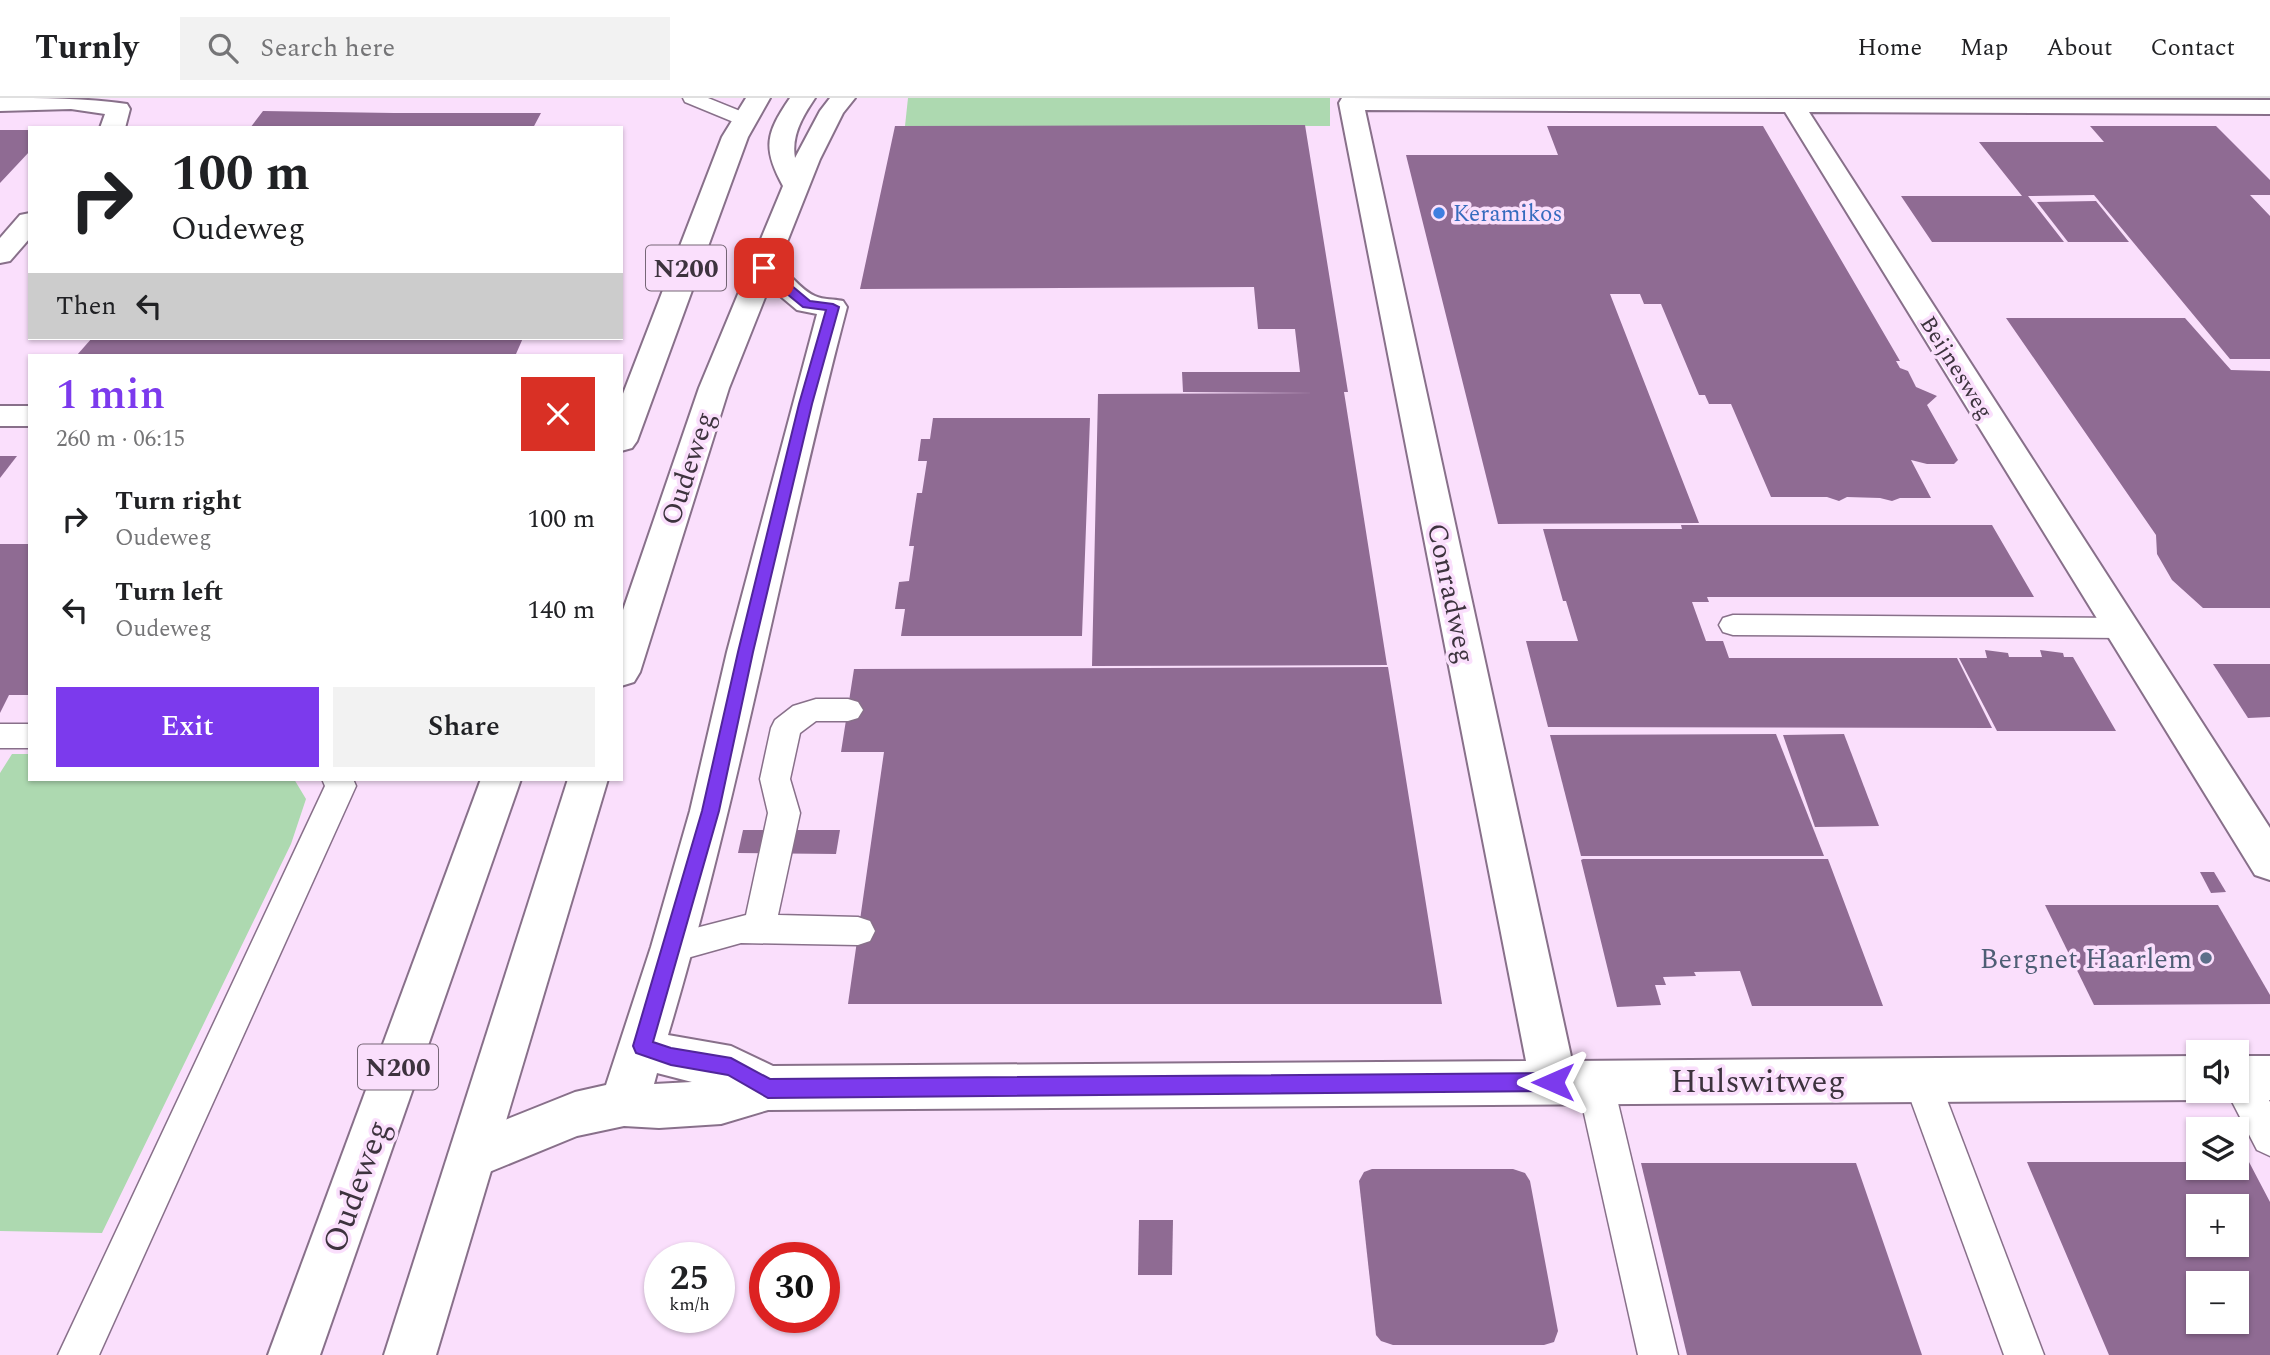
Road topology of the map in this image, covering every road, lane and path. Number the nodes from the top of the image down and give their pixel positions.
1 (692, 98) edge
2 (803, 98) edge
3 (843, 98) edge
4 (0, 104) edge
5 (1793, 106) junction
6 (2270, 107) edge
7 (751, 108) edge
8 (2244, 108) junction
9 (114, 126) edge
10 (2270, 132) edge
11 (797, 187) junction
12 (28, 223) edge
13 (0, 255) edge
14 (764, 268) junction
15 (627, 406) edge
16 (0, 416) edge
17 (28, 416) edge
18 (623, 429) edge
19 (1734, 625) dead end
20 (2122, 628) junction
21 (623, 666) edge
22 (848, 710) dead end
23 (0, 736) edge
24 (28, 736) edge
25 (338, 781) edge
26 (500, 781) edge
27 (587, 781) edge
28 (2270, 863) edge
29 (759, 929) junction
30 (858, 931) dead end
31 (673, 947) junction
32 (642, 1046) junction
33 (2186, 1078) edge
34 (1921, 1079) junction
35 (1574, 1082) junction
36 (768, 1088) junction
37 (2249, 1101) edge
38 (624, 1104) junction
39 (2270, 1139) edge
40 (472, 1156) junction
41 (78, 1355) edge
42 (294, 1355) edge
43 (410, 1355) edge
44 (1658, 1355) edge
45 (2025, 1355) edge

1 - 7 lane
2 - 11 street
3 - 11 street, Oudeweg
4 - 9 street
5 - 8 street
5 - 20 street, Beijnesweg
5 - 35 street, Conradweg
6 - 8 street
7 - 15 street, N200
8 - 10 street
11 - 14 street, Oudeweg / N200
12 - 13 street
14 - 21 street, Oudeweg / N200
14 - 31 street
15 - 18 street, N200
16 - 17 street
19 - 20 lane
20 - 28 street, Beijnesweg
22 - 29 lane
23 - 24 lane
25 - 41 lane
26 - 42 street, Oudeweg / N200
27 - 40 street
29 - 30 lane
29 - 31 lane
31 - 32 street
32 - 36 street
32 - 38 street
33 - 34 street, Hulswitweg
34 - 35 street, Hulswitweg
34 - 45 lane
35 - 36 street, Hulswitweg
35 - 44 lane
36 - 38 street, Hulswitweg
37 - 39 lane, Hulswitweg
38 - 40 street, Hulswitweg
40 - 43 street

